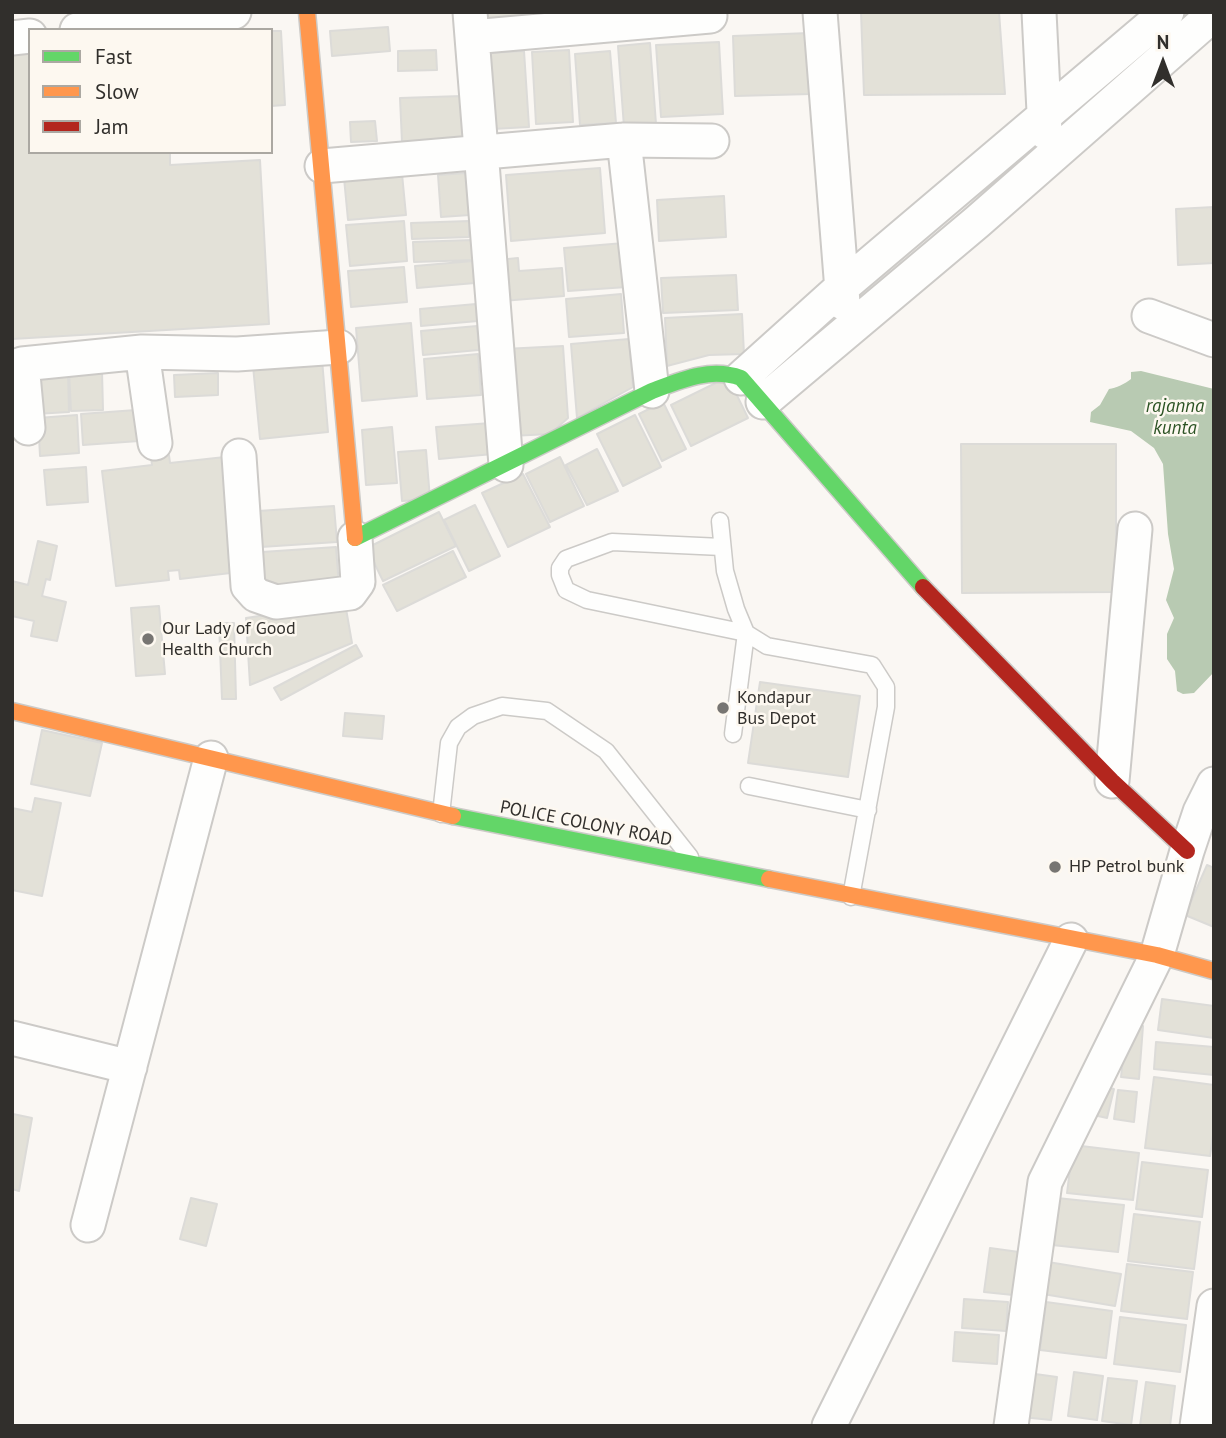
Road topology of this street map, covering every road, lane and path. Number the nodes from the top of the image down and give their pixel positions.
1 (234, 12) edge
2 (307, 12) edge
3 (820, 12) edge
4 (1039, 12) edge
5 (1167, 12) edge
6 (1214, 14) edge
7 (710, 16) dead end
8 (471, 25) edge
9 (95, 28) edge
10 (1045, 116) junction
11 (624, 140) junction
12 (712, 141) dead end
13 (481, 152) junction
14 (1047, 159) junction
15 (322, 166) junction
16 (841, 288) junction
17 (1149, 316) dead end
18 (846, 332) junction
19 (1214, 340) edge
20 (339, 347) junction
21 (142, 352) junction
22 (741, 378) junction
23 (652, 391) junction
24 (763, 402) junction
25 (28, 428) dead end
26 (155, 443) dead end
27 (239, 456) dead end
28 (506, 465) junction
29 (720, 520) dead end
30 (1135, 530) dead end
31 (355, 538) junction
32 (722, 547) junction
33 (746, 633) junction
34 (12, 711) edge
35 (733, 734) dead end
36 (211, 758) junction
37 (1112, 781) junction
38 (1214, 784) edge
39 (749, 786) dead end
40 (868, 810) junction
41 (441, 814) junction
42 (1187, 851) junction
43 (697, 865) junction
44 (851, 897) junction
45 (1071, 940) junction
46 (1157, 955) junction
47 (1214, 971) edge
48 (12, 1038) edge
49 (130, 1067) junction
50 (88, 1226) dead end
51 (1214, 1306) edge
52 (830, 1426) edge
53 (1011, 1426) edge
54 (1197, 1426) edge

1 - 9 street
2 - 15 street
3 - 16 street
4 - 10 street
5 - 10 street
6 - 14 street
7 - 8 street
8 - 13 street
10 - 14 street
10 - 16 street
11 - 12 street
11 - 13 street
11 - 23 street
13 - 15 street
13 - 28 street
14 - 18 street
15 - 20 street
16 - 18 street
16 - 22 street
17 - 19 street
18 - 24 street
20 - 21 street
20 - 31 street
21 - 25 street
21 - 26 street
22 - 23 street
22 - 24 street
23 - 28 street
24 - 37 street
27 - 31 street
28 - 31 street
29 - 32 lane
30 - 37 street
32 - 33 lane
32 - 33 lane
33 - 35 lane
33 - 40 lane
34 - 36 street, POLICE COLONY ROAD
36 - 41 street, POLICE COLONY ROAD
36 - 49 street
37 - 42 street
38 - 42 street
39 - 40 lane
40 - 44 lane
41 - 43 street, POLICE COLONY ROAD
41 - 43 lane
42 - 46 street
43 - 44 street, POLICE COLONY ROAD
44 - 45 street, POLICE COLONY ROAD
45 - 46 street, POLICE COLONY ROAD
45 - 52 street
46 - 47 street
46 - 53 street
48 - 49 street
49 - 50 street
51 - 54 street

